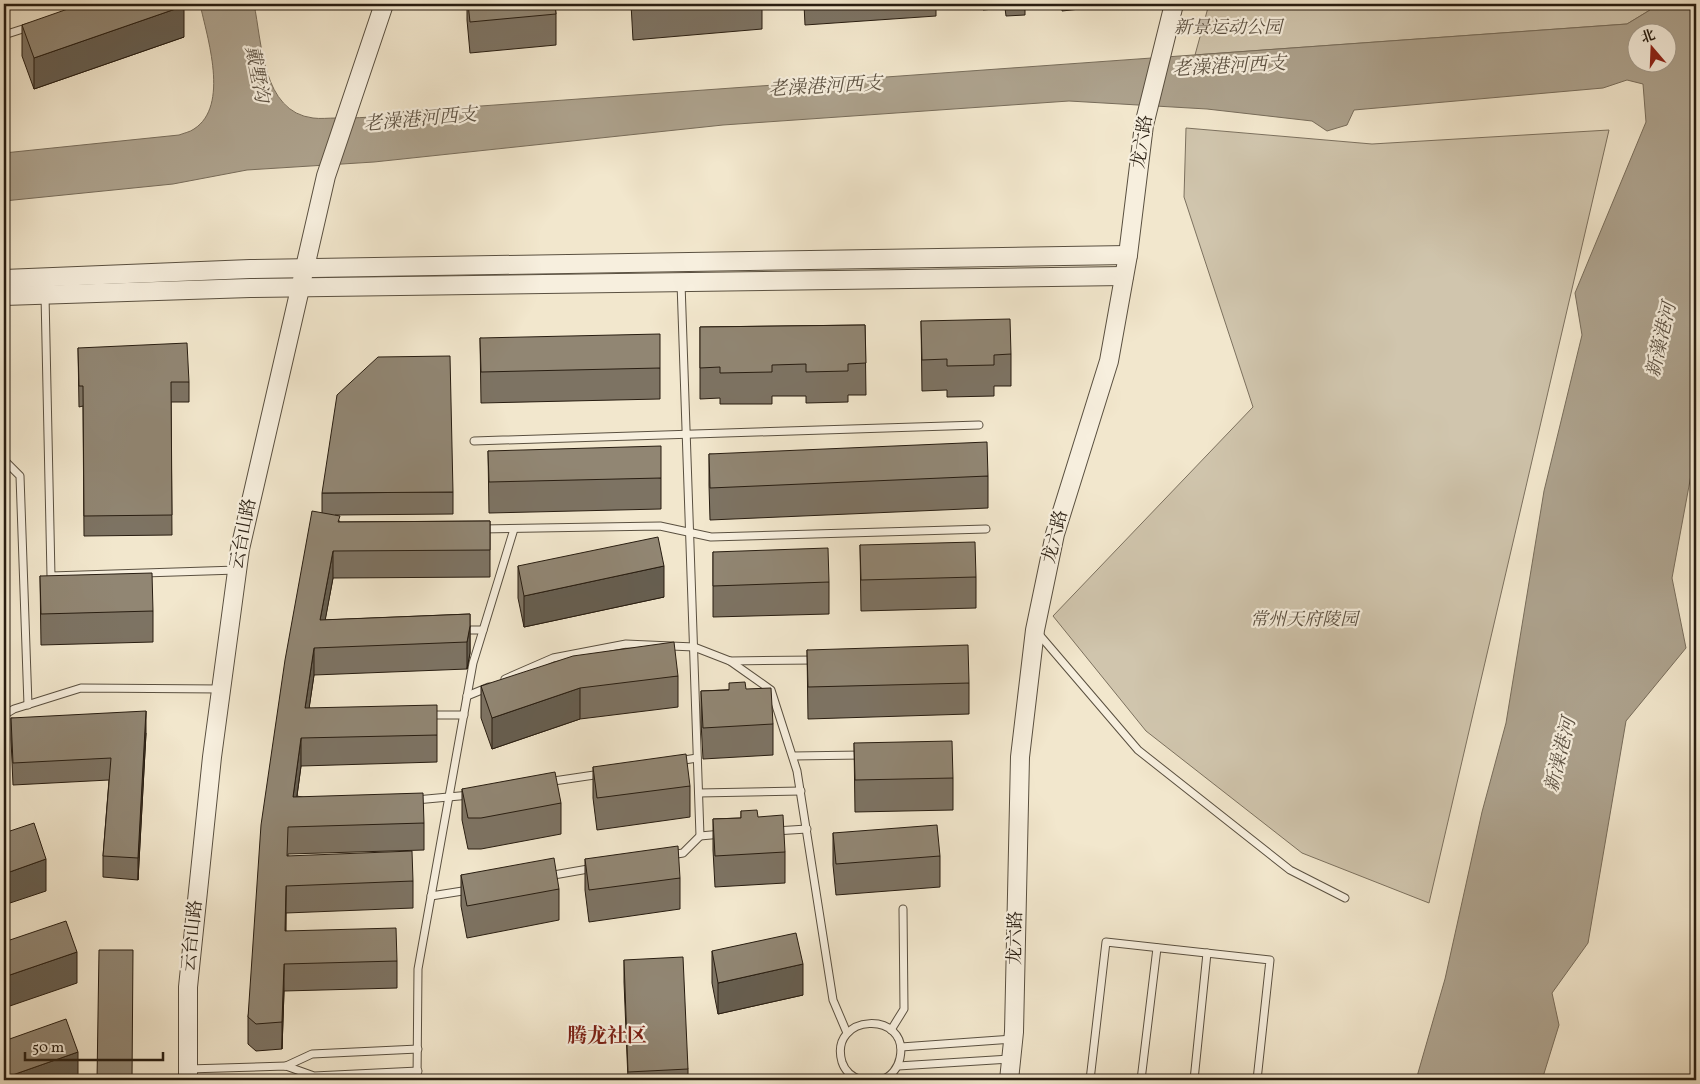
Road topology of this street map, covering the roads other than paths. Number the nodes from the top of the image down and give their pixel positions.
1 (384, 4) edge
2 (1174, 4) edge
3 (39, 24) edge
4 (4, 35) edge
5 (1128, 255) junction
6 (303, 268) junction
7 (1124, 276) junction
8 (4, 279) edge
9 (681, 282) junction
10 (298, 288) junction
11 (45, 295) junction
12 (4, 296) edge
13 (979, 425) dead end
14 (686, 434) junction
15 (474, 441) dead end
16 (4, 463) edge
17 (514, 529) junction
18 (986, 529) dead end
19 (476, 530) edge
20 (690, 532) junction
21 (237, 570) junction
22 (455, 630) edge
23 (484, 630) junction
24 (1036, 630) junction
25 (694, 646) junction
26 (730, 660) junction
27 (819, 660) edge
28 (502, 681) edge
29 (493, 685) edge
30 (221, 689) junction
31 (467, 696) junction
32 (28, 705) junction
33 (4, 715) edge
34 (416, 715) edge
35 (464, 715) junction
36 (870, 754) edge
37 (793, 756) junction
38 (697, 758) junction
39 (669, 762) edge
40 (611, 772) edge
41 (535, 784) edge
42 (800, 791) junction
43 (698, 793) junction
44 (478, 794) edge
45 (449, 798) junction
46 (412, 800) edge
47 (806, 829) junction
48 (768, 832) edge
49 (729, 834) edge
50 (700, 836) junction
51 (664, 856) edge
52 (606, 866) edge
53 (538, 878) edge
54 (480, 888) edge
55 (431, 896) junction
56 (1345, 898) dead end
57 (903, 909) dead end
58 (1157, 948) junction
59 (1207, 953) junction
60 (891, 1030) junction
61 (847, 1033) junction
62 (1014, 1039) junction
63 (900, 1047) junction
64 (418, 1049) junction
65 (1012, 1059) junction
66 (286, 1066) junction
67 (898, 1066) junction
68 (418, 1071) junction
69 (188, 1074) edge
70 (418, 1080) edge
71 (861, 1080) edge
72 (880, 1080) edge
73 (1009, 1080) edge
74 (1090, 1080) edge
75 (1141, 1080) edge
76 (1194, 1080) edge
77 (1257, 1080) edge

1 - 6 street, 云台山路
2 - 5 street, 龙六路
3 - 4 lane
5 - 6 street
5 - 7 street, 龙六路
6 - 8 street
6 - 10 street, 云台山路
7 - 9 street
7 - 24 street, 龙六路
9 - 10 street
9 - 14 lane
10 - 11 street
10 - 21 street, 云台山路
11 - 12 street
11 - 21 lane
13 - 14 lane
14 - 15 lane
14 - 20 lane
16 - 32 lane
17 - 19 lane
17 - 20 lane
17 - 23 lane
18 - 20 lane
20 - 25 lane
21 - 30 street, 云台山路
22 - 23 lane
23 - 31 lane
24 - 56 lane
24 - 62 street, 龙六路
25 - 26 lane
25 - 28 lane
25 - 38 lane
26 - 27 lane
26 - 37 lane
29 - 31 lane
30 - 32 lane
30 - 69 street, 云台山路
31 - 35 lane
32 - 33 lane
34 - 35 lane
35 - 45 lane
36 - 37 lane
37 - 42 lane
38 - 39 lane
38 - 43 lane
40 - 41 lane
42 - 43 lane
42 - 47 lane
43 - 50 lane
44 - 45 lane
45 - 46 lane
45 - 55 lane
47 - 48 lane
47 - 61 lane
49 - 50 lane
50 - 51 lane
52 - 53 lane
54 - 55 lane
55 - 64 lane
57 - 60 lane
58 - 59 lane
58 - 74 lane
58 - 75 lane
59 - 76 lane
59 - 77 lane
60 - 61 lane
60 - 63 lane
61 - 71 lane
62 - 63 lane
62 - 65 street, 龙六路
63 - 67 lane
64 - 66 lane
64 - 68 lane
65 - 67 lane
65 - 73 street, 龙六路
66 - 68 lane
66 - 69 lane
67 - 72 lane
68 - 70 lane

